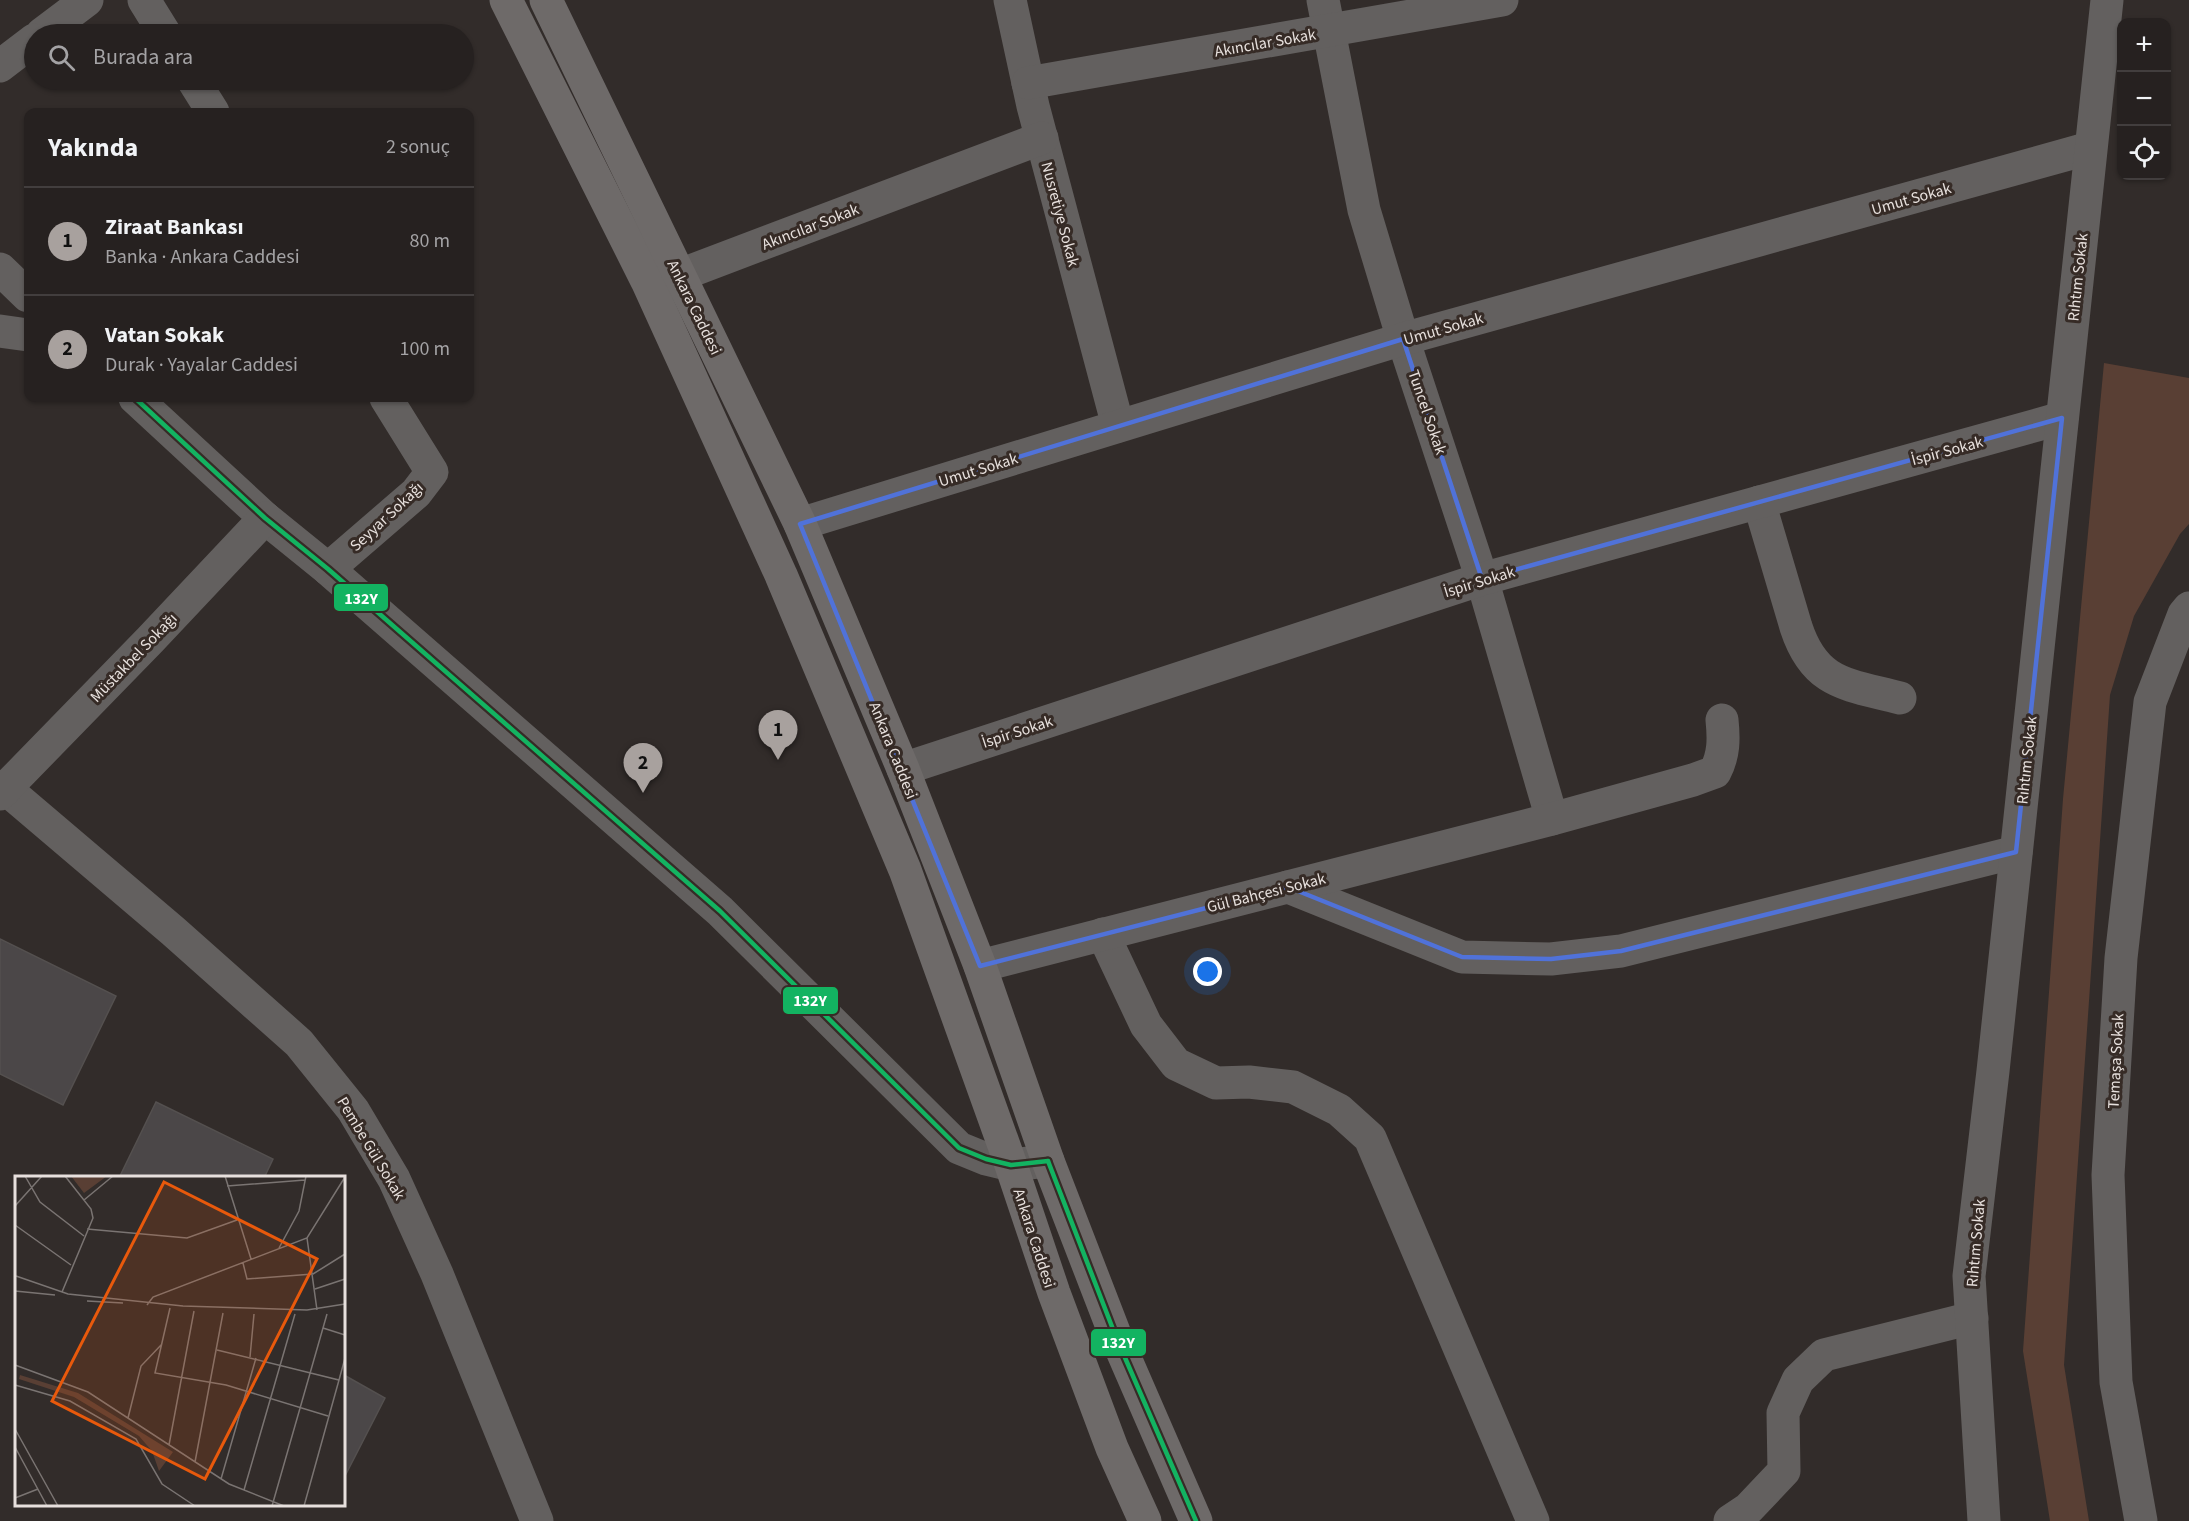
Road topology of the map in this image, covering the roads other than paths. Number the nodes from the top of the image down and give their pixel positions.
1 (87, 0) edge
2 (144, 0) edge
3 (506, 0) edge
4 (546, 0) edge
5 (1010, 0) edge
6 (1502, 0) edge
7 (2107, 0) edge
8 (1326, 15) edge
9 (55, 24) edge
10 (159, 24) edge
11 (24, 48) edge
12 (0, 66) edge
13 (1028, 83) junction
14 (199, 90) edge
15 (210, 108) edge
16 (1041, 138) junction
17 (2090, 148) junction
18 (0, 269) edge
19 (680, 275) junction
20 (24, 292) edge
21 (0, 331) edge
22 (24, 334) edge
23 (1403, 339) junction
24 (139, 402) edge
25 (388, 402) edge
26 (2062, 418) junction
27 (1118, 426) junction
28 (1759, 502) junction
29 (264, 518) junction
30 (800, 524) junction
31 (328, 569) junction
32 (1482, 579) junction
33 (2189, 608) edge
34 (1900, 698) dead end
35 (1722, 720) dead end
36 (903, 769) junction
37 (3, 791) edge
38 (1552, 819) junction
39 (2016, 852) junction
40 (1288, 887) junction
41 (1102, 934) junction
42 (980, 966) junction
43 (1048, 1161) junction
44 (1011, 1165) junction
45 (1972, 1318) junction
46 (537, 1521) edge
47 (1145, 1521) edge
48 (1196, 1521) edge
49 (1533, 1521) edge
50 (1730, 1521) edge
51 (1984, 1521) edge
52 (2141, 1521) edge

1 - 9 street
2 - 10 street
3 - 44 main road, Ankara Caddesi
4 - 19 main road, Ankara Caddesi
5 - 13 street, Nusretiye Sokak
6 - 8 street, Akıncılar Sokak
7 - 17 street, Rıhtım Sokak
8 - 13 street, Akıncılar Sokak
8 - 23 street, Tuncel Sokak
11 - 12 street
13 - 16 street, Nusretiye Sokak
14 - 15 street
16 - 19 street, Akıncılar Sokak
16 - 27 street, Nusretiye Sokak
17 - 23 street, Umut Sokak
17 - 26 street, Rıhtım Sokak
18 - 20 street
19 - 30 main road, Ankara Caddesi
21 - 22 street
23 - 27 street, Umut Sokak
23 - 32 street, Tuncel Sokak
24 - 29 street
25 - 31 street, Seyyar Sokağı
26 - 28 street, İspir Sokak
26 - 39 street, Rıhtım Sokak
27 - 30 street, Umut Sokak
28 - 32 street, İspir Sokak
28 - 34 street
29 - 31 street
29 - 37 street, Müstakbel Sokağı
30 - 36 main road, Ankara Caddesi
31 - 44 street
32 - 36 street, İspir Sokak
32 - 38 street, Tuncel Sokak
33 - 52 street, Temaşa Sokak
35 - 38 street, Gül Bahçesi Sokak
36 - 42 main road, Ankara Caddesi
37 - 46 street, Pembe Gül Sokak
38 - 40 street, Gül Bahçesi Sokak
39 - 40 street
39 - 45 street, Rıhtım Sokak
40 - 41 street, Gül Bahçesi Sokak
41 - 42 street, Gül Bahçesi Sokak
41 - 49 street
42 - 43 main road, Ankara Caddesi
43 - 44 street
43 - 48 main road, Ankara Caddesi
44 - 47 main road, Ankara Caddesi
45 - 50 street
45 - 51 street, Rıhtım Sokak

